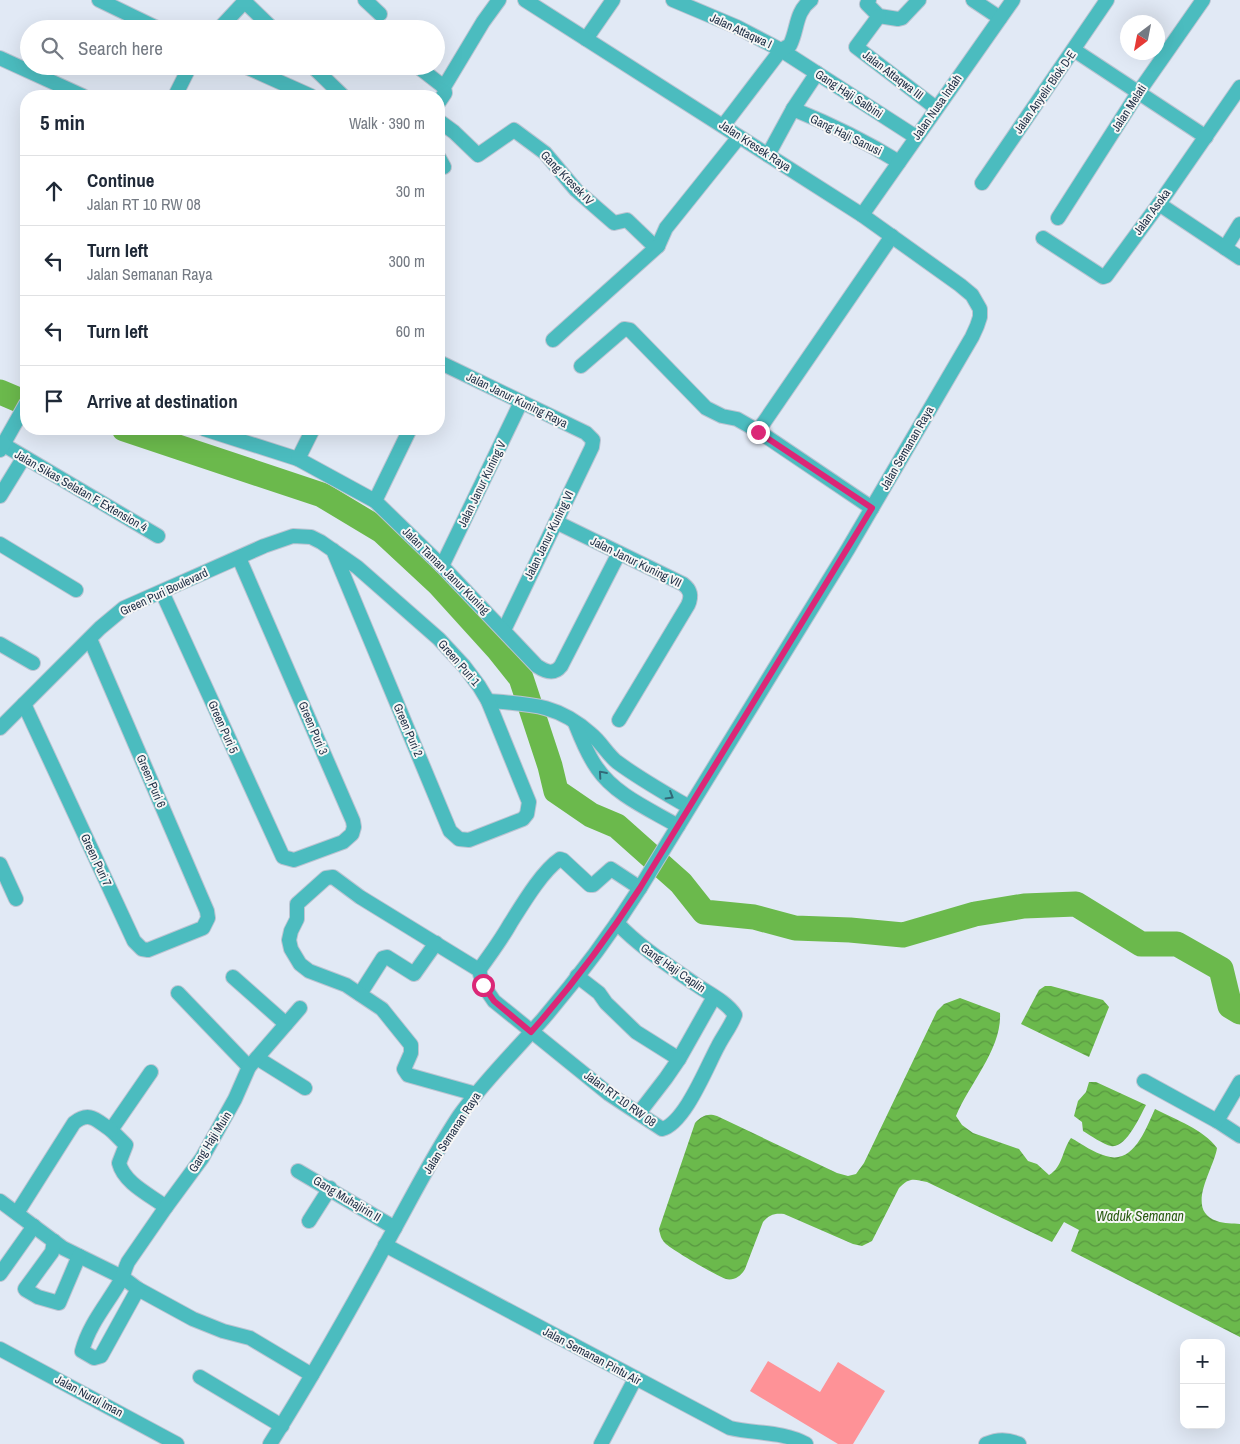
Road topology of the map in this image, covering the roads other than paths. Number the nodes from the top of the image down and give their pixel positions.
1 (99, 0) edge
2 (365, 0) edge
3 (499, 0) edge
4 (525, 0) edge
5 (613, 0) edge
6 (673, 0) edge
7 (811, 0) edge
8 (869, 0) edge
9 (919, 0) edge
10 (973, 0) edge
11 (1013, 0) edge
12 (1107, 0) edge
13 (1203, 0) edge
14 (245, 1) edge
15 (380, 14) dead end
16 (879, 16) junction
17 (1000, 18) junction
18 (140, 20) edge
19 (227, 20) edge
20 (264, 20) edge
21 (586, 39) junction
22 (781, 50) junction
23 (1074, 50) junction
24 (0, 58) edge
25 (20, 67) edge
26 (817, 73) junction
27 (37, 75) edge
28 (186, 75) edge
29 (264, 75) edge
30 (321, 75) edge
31 (428, 75) edge
32 (444, 87) junction
33 (1240, 87) edge
34 (70, 90) edge
35 (178, 90) edge
36 (298, 90) edge
37 (337, 90) edge
38 (444, 90) edge
39 (1138, 93) junction
40 (936, 108) junction
41 (793, 109) junction
42 (445, 125) edge
43 (723, 126) junction
44 (739, 136) junction
45 (916, 137) junction
46 (1206, 137) junction
47 (768, 155) junction
48 (899, 162) junction
49 (982, 184) dead end
50 (1159, 204) junction
51 (862, 215) junction
52 (1058, 218) dead end
53 (1240, 224) edge
54 (892, 236) junction
55 (1044, 238) dead end
56 (658, 246) junction
57 (1225, 248) junction
58 (1240, 258) edge
59 (977, 302) joint
60 (552, 340) dead end
61 (581, 366) dead end
62 (445, 367) edge
63 (521, 402) junction
64 (20, 416) edge
65 (758, 432) junction
66 (230, 435) edge
67 (310, 435) edge
68 (407, 435) edge
69 (593, 440) joint
70 (2, 448) edge
71 (24, 457) junction
72 (298, 460) junction
73 (0, 496) edge
74 (375, 501) junction
75 (872, 508) junction
76 (556, 522) junction
77 (158, 536) dead end
78 (0, 544) edge
79 (333, 550) junction
80 (619, 553) junction
81 (239, 558) junction
82 (442, 566) junction
83 (76, 590) dead end
84 (162, 592) junction
85 (504, 630) junction
86 (90, 639) junction
87 (0, 644) edge
88 (33, 663) dead end
89 (488, 701) junction
90 (24, 704) junction
91 (619, 720) dead end
92 (574, 722) junction
93 (0, 728) edge
94 (634, 774) junction
95 (622, 792) junction
96 (689, 807) junction
97 (527, 814) joint
98 (678, 826) junction
99 (288, 860) joint
100 (0, 864) edge
101 (640, 888) junction
102 (16, 899) dead end
103 (206, 923) joint
104 (618, 923) junction
105 (436, 942) junction
106 (479, 970) junction
107 (577, 976) junction
108 (233, 977) dead end
109 (178, 993) dead end
110 (360, 994) junction
111 (714, 997) junction
112 (300, 1008) dead end
113 (732, 1010) joint
114 (286, 1024) junction
115 (531, 1032) junction
116 (679, 1059) junction
117 (253, 1063) junction
118 (151, 1072) dead end
119 (1144, 1081) dead end
120 (1240, 1082) edge
121 (305, 1088) dead end
122 (476, 1094) junction
123 (639, 1113) junction
124 (1217, 1121) junction
125 (111, 1130) junction
126 (1240, 1136) edge
127 (298, 1171) dead end
128 (330, 1188) junction
129 (0, 1201) edge
130 (166, 1207) junction
131 (17, 1213) junction
132 (309, 1221) dead end
133 (34, 1226) junction
134 (395, 1228) junction
135 (54, 1242) junction
136 (385, 1245) junction
137 (79, 1256) junction
138 (0, 1274) edge
139 (122, 1277) junction
140 (138, 1289) junction
141 (0, 1349) edge
142 (312, 1375) junction
143 (200, 1377) dead end
144 (635, 1379) junction
145 (282, 1426) junction
146 (177, 1444) edge
147 (270, 1444) edge
148 (601, 1444) edge
149 (806, 1444) edge
150 (986, 1444) edge
151 (1019, 1444) edge

1 - 18 street
2 - 15 street
3 - 32 street
4 - 21 street, Jalan Kresek Raya
5 - 21 street
6 - 22 street, Jalan Attaqwa I
7 - 22 street
8 - 16 street
9 - 16 street
10 - 17 street
11 - 17 street, Jalan Nusa Indah
12 - 23 street, Jalan Anyelir Blok D-E
13 - 39 street, Jalan Melati
14 - 19 street
14 - 20 street
16 - 40 street, Jalan Attaqwa III
17 - 40 street, Jalan Nusa Indah
21 - 43 street, Jalan Kresek Raya
22 - 26 street, Gang Haji Salbini
22 - 43 street
23 - 39 street
23 - 49 street, Jalan Anyelir Blok D-E
24 - 25 street
26 - 41 street
26 - 45 street, Gang Haji Salbini
27 - 34 street
28 - 35 street
29 - 36 street
30 - 37 street
31 - 32 street
32 - 38 street
33 - 46 street, Jalan Asoka
39 - 46 street
39 - 52 street, Jalan Melati
40 - 45 street, Jalan Nusa Indah
41 - 47 street
41 - 48 street, Gang Haji Sanusi
42 - 56 street, Gang Kresek IV
43 - 44 street, Jalan Kresek Raya
44 - 47 street, Jalan Kresek Raya
44 - 56 street
45 - 48 street, Jalan Nusa Indah
46 - 50 street, Jalan Asoka
47 - 51 street, Jalan Kresek Raya
48 - 51 street, Jalan Nusa Indah
50 - 55 street, Jalan Asoka
50 - 57 street
51 - 54 street, Jalan Kresek Raya
53 - 57 street
54 - 59 street, Jalan Kresek Raya
54 - 65 street
56 - 60 street
57 - 58 street
59 - 75 street, Jalan Semanan Raya
61 - 65 street
62 - 63 street, Jalan Janur Kuning Raya
63 - 69 street, Jalan Janur Kuning Raya
63 - 82 street, Jalan Janur Kuning V
64 - 70 street
65 - 75 street
66 - 72 street, Jalan Taman Janur Kuning
67 - 72 street
68 - 74 street
69 - 76 street, Jalan Janur Kuning VI
70 - 71 street, Jalan Sikas Selatan F Extension 4
71 - 73 street
71 - 77 street, Jalan Sikas Selatan F Extension 4
72 - 74 street, Jalan Taman Janur Kuning
74 - 82 street, Jalan Taman Janur Kuning
75 - 96 street, Jalan Semanan Raya
76 - 80 street, Jalan Janur Kuning VII
76 - 85 street, Jalan Janur Kuning VI
78 - 83 street
79 - 81 street, Green Puri Boulevard
79 - 89 street, Green Puri 1
79 - 97 street, Green Puri 2
80 - 85 street, Jalan Taman Janur Kuning
80 - 91 street, Jalan Janur Kuning VII
81 - 84 street, Green Puri Boulevard
81 - 99 street, Green Puri 3
82 - 85 street, Jalan Taman Janur Kuning
84 - 86 street, Green Puri Boulevard
84 - 99 street, Green Puri 5
86 - 90 street, Green Puri Boulevard
86 - 103 street, Green Puri 6
87 - 88 street
89 - 92 street
89 - 97 street, Green Puri 1
90 - 93 street, Green Puri Boulevard
90 - 103 street, Green Puri 7
92 - 94 street
95 -> 92 street
94 - 95 street
94 -> 96 street
95 - 98 street
96 - 98 street, Jalan Semanan Raya
98 - 101 street, Jalan Semanan Raya
100 - 102 street
101 - 104 street, Jalan Semanan Raya
101 - 106 street
104 - 107 street, Jalan Semanan Raya
104 - 111 street, Gang Haji Caplin
105 - 106 street
105 - 110 street
105 - 110 street
106 - 115 street, Jalan RT 10 RW 08
107 - 115 street, Jalan Semanan Raya
107 - 116 street
108 - 114 street
109 - 117 street
110 - 122 street
111 - 113 street, Gang Haji Caplin
111 - 116 street
112 - 114 street, Gang Haji Muin
113 - 123 street, Jalan RT 10 RW 08
114 - 117 street, Gang Haji Muin
115 - 122 street, Jalan Semanan Raya
115 - 123 street, Jalan RT 10 RW 08
116 - 123 street
117 - 121 street
117 - 130 street, Gang Haji Muin
118 - 125 street
119 - 124 street
120 - 124 street
122 - 134 street, Jalan Semanan Raya
124 - 126 street
125 - 130 street
125 - 131 street
127 - 128 street, Gang Muhajirin II
128 - 132 street
128 - 134 street, Gang Muhajirin II
129 - 131 street
130 - 139 street, Gang Haji Muin
131 - 133 street
133 - 135 street
133 - 138 street
134 - 136 street, Jalan Semanan Raya
135 - 137 street
135 - 137 street
136 - 142 street, Jalan Semanan Raya
136 - 144 street, Jalan Semanan Pintu Air
137 - 139 street
139 - 140 street
139 - 140 street, Gang Haji Muin
140 - 142 street
141 - 146 street, Jalan Nurul Iman
142 - 145 street, Jalan Semanan Raya
143 - 145 street
144 - 148 street
144 - 149 street, Jalan Semanan Pintu Air
145 - 147 street, Jalan Semanan Raya
150 - 151 street

